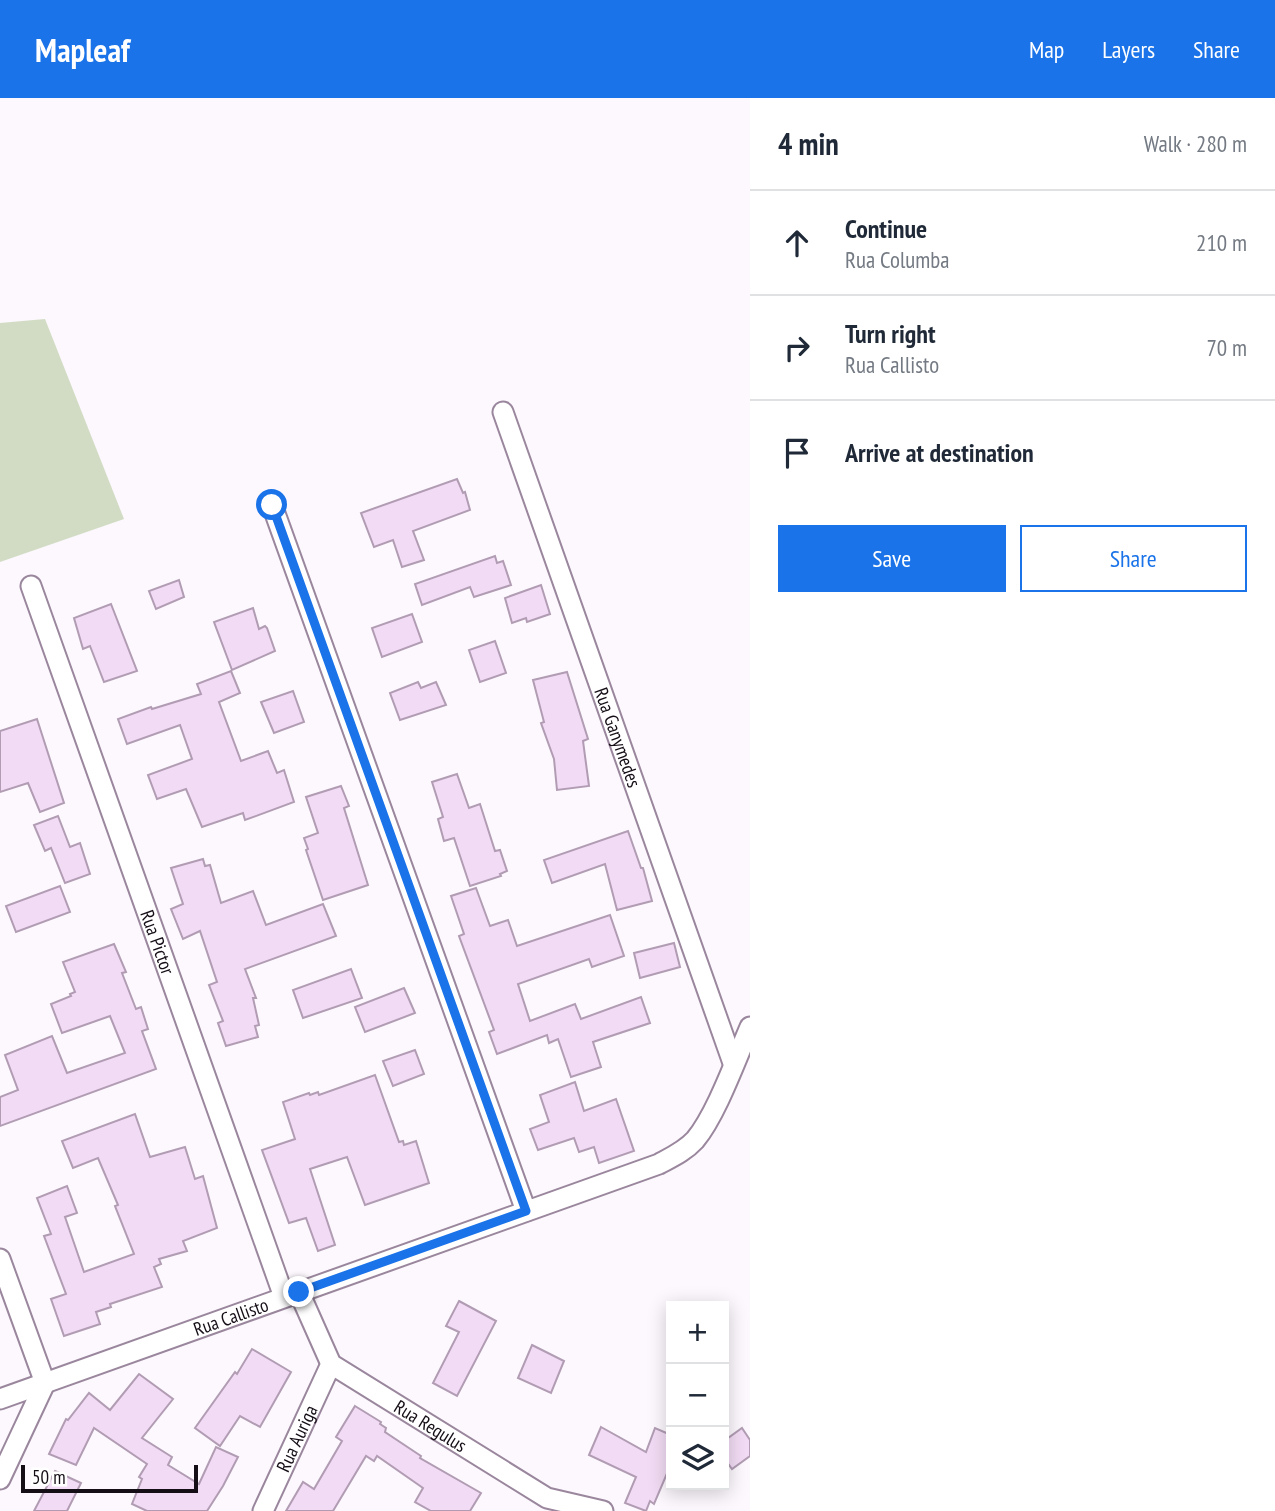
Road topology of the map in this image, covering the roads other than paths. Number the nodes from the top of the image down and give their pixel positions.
1 (503, 412) dead end
2 (272, 505) dead end
3 (30, 586) dead end
4 (750, 1027) edge
5 (733, 1063) junction
6 (526, 1211) junction
7 (0, 1259) edge
8 (291, 1295) junction
9 (331, 1364) junction
10 (45, 1383) junction
11 (0, 1399) edge
12 (0, 1479) edge
13 (544, 1504) edge
14 (262, 1511) edge
15 (603, 1511) edge

1 - 5 street, Rua Ganymedes
2 - 6 street
3 - 8 street, Rua Pictor
4 - 5 street, Rua Callisto
5 - 6 street, Rua Callisto
6 - 8 street, Rua Callisto
7 - 10 street
8 - 9 street
8 - 10 street, Rua Callisto
9 - 13 street, Rua Regulus
9 - 14 street, Rua Auriga
10 - 11 street, Rua Callisto
10 - 12 street
13 - 15 street, Rua Regulus

